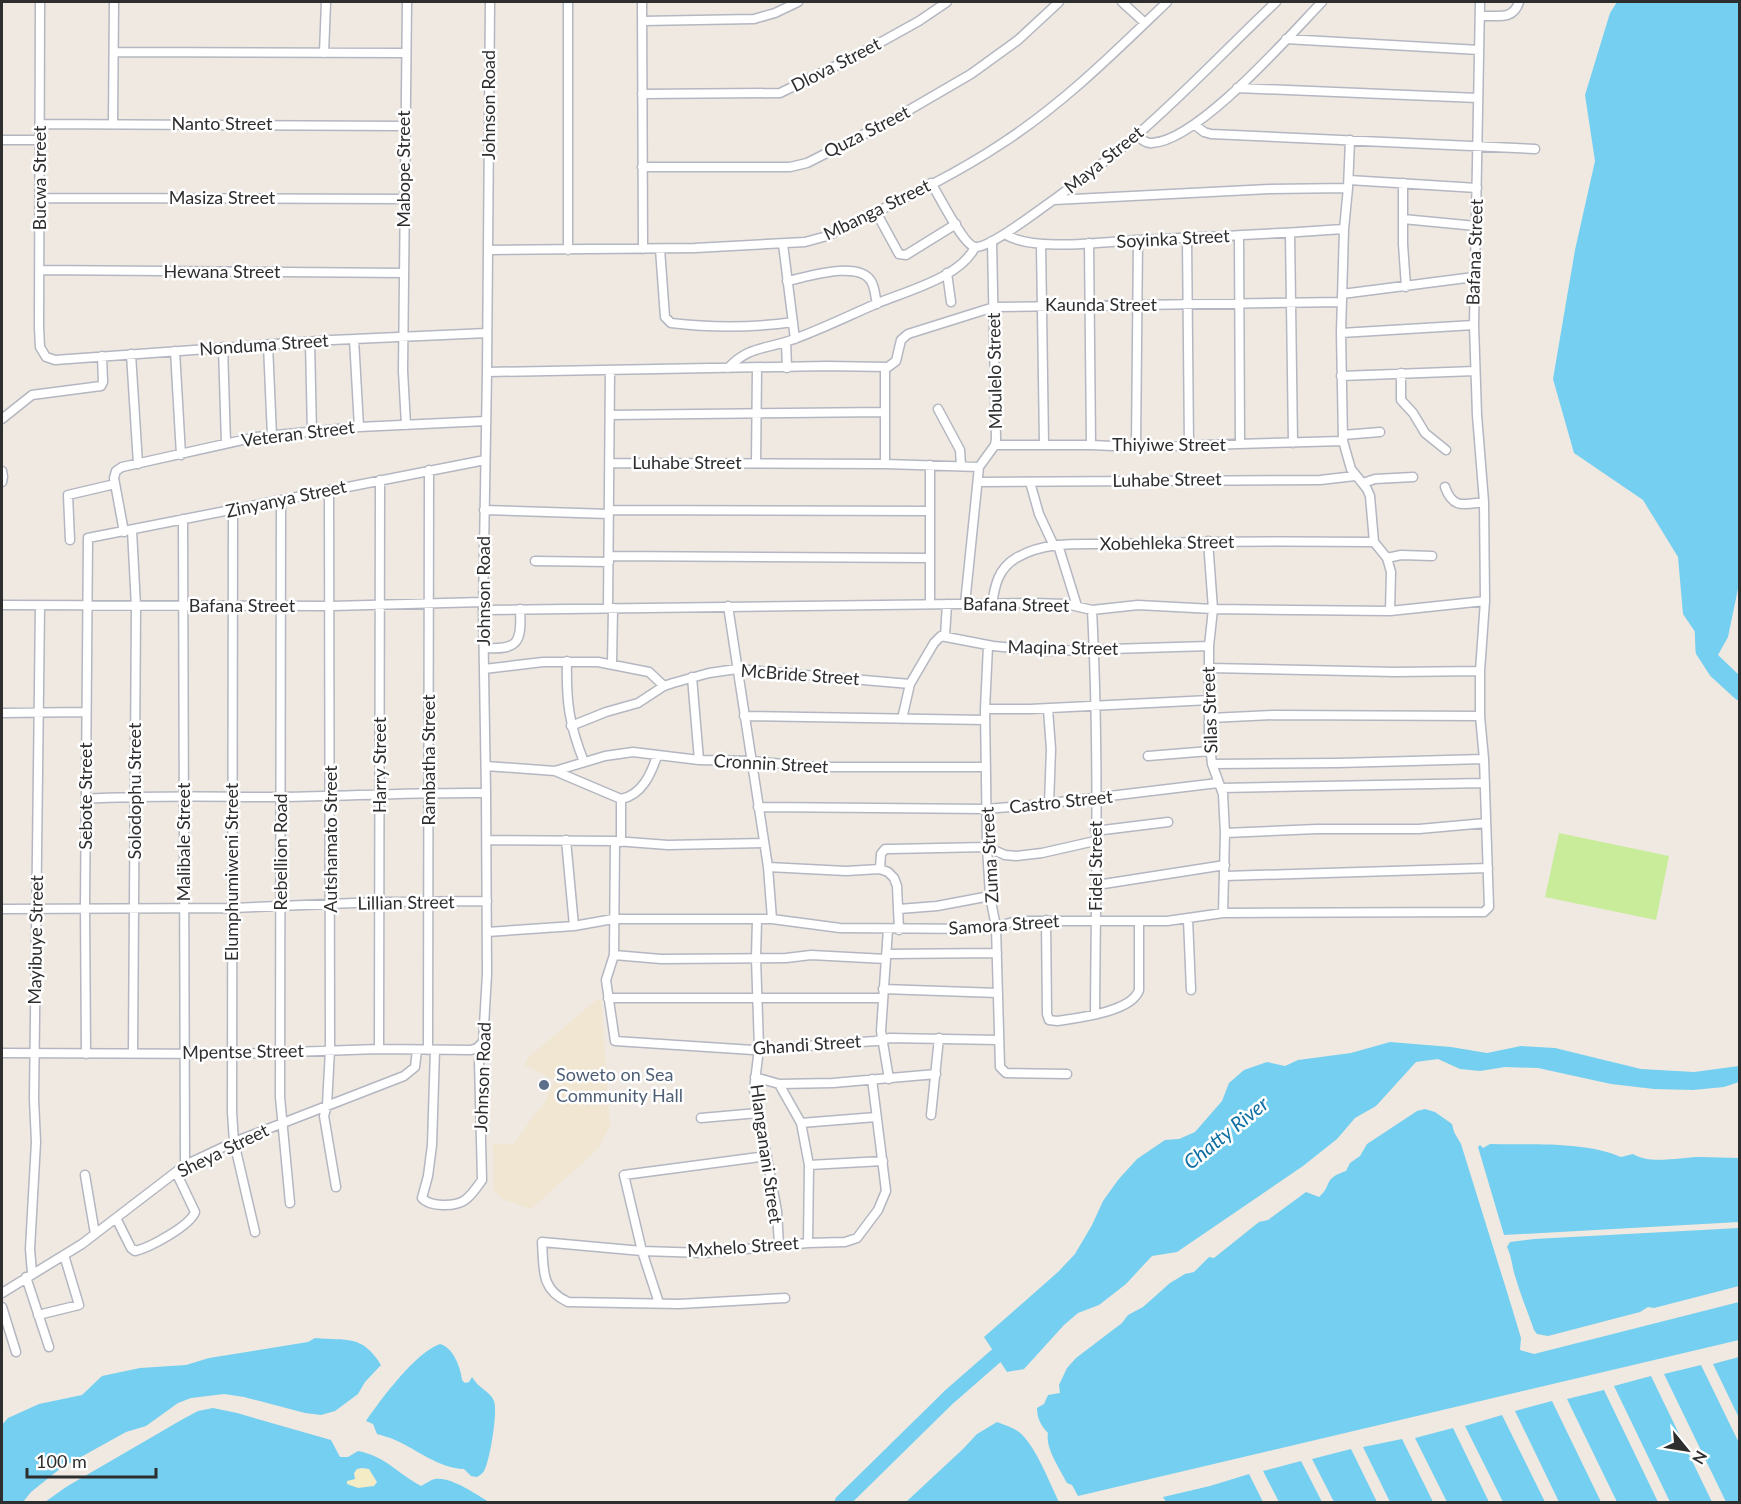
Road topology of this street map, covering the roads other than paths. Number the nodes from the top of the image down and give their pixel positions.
1 (40, 2) edge
2 (114, 2) edge
3 (326, 2) edge
4 (407, 2) edge
5 (490, 2) edge
6 (568, 2) edge
7 (642, 2) edge
8 (798, 2) edge
9 (947, 2) edge
10 (1059, 2) edge
11 (1122, 2) edge
12 (1167, 2) edge
13 (1275, 2) edge
14 (1322, 2) edge
15 (1480, 2) edge
16 (1519, 2) edge
17 (1480, 16) junction
18 (642, 21) junction
19 (1145, 23) junction
20 (1286, 39) junction
21 (1479, 50) junction
22 (114, 52) junction
23 (324, 53) junction
24 (405, 53) junction
25 (1237, 88) junction
26 (642, 94) junction
27 (1478, 98) junction
28 (40, 124) junction
29 (113, 124) junction
30 (1195, 125) junction
31 (404, 126) junction
32 (1137, 135) junction
33 (2, 140) edge
34 (39, 140) junction
35 (1350, 140) junction
36 (1478, 147) junction
37 (1534, 149) dead end
38 (642, 167) junction
39 (931, 183) junction
40 (1403, 183) junction
41 (1348, 184) junction
42 (1477, 188) junction
43 (40, 198) junction
44 (404, 199) junction
45 (1054, 200) junction
46 (876, 212) junction
47 (1403, 219) junction
48 (956, 224) junction
49 (1476, 226) junction
50 (1344, 229) junction
51 (1290, 233) junction
52 (1005, 234) junction
53 (1239, 236) junction
54 (1186, 239) junction
55 (1138, 240) junction
56 (992, 241) junction
57 (1089, 243) junction
58 (783, 244) junction
59 (1041, 244) junction
60 (975, 247) junction
61 (643, 249) junction
62 (660, 249) junction
63 (488, 250) junction
64 (568, 250) junction
65 (40, 270) junction
66 (404, 273) junction
67 (947, 273) junction
68 (1474, 277) junction
69 (787, 281) junction
70 (1406, 286) junction
71 (1342, 298) junction
72 (951, 302) dead end
73 (1290, 303) junction
74 (877, 304) junction
75 (1089, 304) junction
76 (1238, 304) junction
77 (1043, 305) junction
78 (1138, 305) junction
79 (1187, 305) junction
80 (994, 307) junction
81 (793, 322) junction
82 (1474, 326) junction
83 (488, 333) junction
84 (1341, 333) junction
85 (404, 337) junction
86 (354, 339) junction
87 (795, 339) junction
88 (310, 342) junction
89 (786, 342) junction
90 (268, 345) junction
91 (223, 347) junction
92 (174, 351) junction
93 (43, 354) joint
94 (131, 354) junction
95 (102, 356) junction
96 (885, 367) junction
97 (728, 368) junction
98 (758, 368) junction
99 (787, 368) junction
100 (610, 370) junction
101 (1475, 370) junction
102 (487, 372) junction
103 (1401, 373) junction
104 (1341, 376) junction
105 (938, 409) dead end
106 (885, 412) junction
107 (610, 415) junction
108 (757, 415) junction
109 (2, 419) edge
110 (486, 422) junction
111 (406, 425) junction
112 (359, 427) junction
113 (1380, 432) dead end
114 (312, 433) junction
115 (272, 436) junction
116 (1343, 438) junction
117 (226, 443) junction
118 (1293, 443) junction
119 (1044, 444) junction
120 (1240, 444) junction
121 (995, 445) junction
122 (1090, 445) junction
123 (1189, 446) junction
124 (1136, 447) junction
125 (1446, 450) dead end
126 (181, 455) junction
127 (485, 460) junction
128 (610, 463) junction
129 (756, 463) junction
130 (138, 464) junction
131 (885, 464) junction
132 (930, 465) junction
133 (961, 466) junction
134 (979, 467) junction
135 (429, 470) junction
136 (2, 471) edge
137 (115, 473) joint
138 (1355, 476) junction
139 (1413, 477) dead end
140 (380, 480) junction
141 (2, 482) edge
142 (978, 482) junction
143 (1030, 482) junction
144 (1363, 483) junction
145 (115, 484) junction
146 (1446, 487) dead end
147 (329, 490) junction
148 (281, 500) junction
149 (1484, 502) junction
150 (233, 510) junction
151 (484, 510) junction
152 (930, 511) junction
153 (609, 512) junction
154 (183, 519) junction
155 (128, 531) junction
156 (88, 538) joint
157 (70, 540) dead end
158 (1208, 541) junction
159 (1374, 542) junction
160 (1056, 545) junction
161 (1432, 556) dead end
162 (930, 558) junction
163 (1387, 558) junction
164 (609, 559) junction
165 (535, 561) dead end
166 (1485, 601) junction
167 (430, 603) junction
168 (380, 604) junction
169 (930, 604) junction
170 (947, 604) junction
171 (965, 604) junction
172 (992, 604) junction
173 (2, 605) edge
174 (40, 606) junction
175 (184, 606) junction
176 (232, 606) junction
177 (282, 606) junction
178 (331, 606) junction
179 (483, 606) junction
180 (729, 606) junction
181 (1077, 606) junction
182 (86, 607) junction
183 (135, 607) junction
184 (611, 608) junction
185 (520, 609) junction
186 (1213, 609) junction
187 (1092, 610) junction
188 (1390, 611) junction
189 (945, 636) junction
190 (988, 646) junction
191 (1209, 646) junction
192 (484, 648) junction
193 (1094, 650) junction
194 (567, 661) junction
195 (612, 664) junction
196 (1209, 668) junction
197 (484, 669) junction
198 (737, 669) junction
199 (1480, 671) junction
200 (692, 677) junction
201 (910, 684) junction
202 (664, 686) junction
203 (1210, 700) junction
204 (1096, 706) junction
205 (985, 709) junction
206 (1048, 709) junction
207 (86, 712) junction
208 (2, 713) edge
209 (38, 713) junction
210 (744, 716) junction
211 (1480, 716) junction
212 (1210, 717) junction
213 (902, 719) junction
214 (985, 720) junction
215 (571, 726) junction
216 (1210, 751) junction
217 (657, 756) junction
218 (1148, 756) dead end
219 (1484, 759) junction
220 (699, 760) junction
221 (752, 761) junction
222 (584, 762) junction
223 (1212, 764) junction
224 (486, 766) junction
225 (986, 767) junction
226 (555, 771) junction
227 (1485, 783) junction
228 (1220, 786) junction
229 (428, 792) junction
230 (486, 793) junction
231 (380, 794) junction
232 (136, 796) junction
233 (183, 796) junction
234 (232, 796) junction
235 (331, 796) junction
236 (282, 797) junction
237 (1096, 798) junction
238 (86, 799) junction
239 (621, 799) junction
240 (1049, 804) junction
241 (758, 807) junction
242 (987, 809) junction
243 (1168, 822) dead end
244 (1486, 823) junction
245 (1095, 831) junction
246 (1225, 833) junction
247 (487, 840) junction
248 (566, 840) junction
249 (618, 841) junction
250 (1095, 841) junction
251 (764, 843) junction
252 (987, 847) junction
253 (1225, 865) junction
254 (768, 867) junction
255 (1488, 868) junction
256 (880, 869) junction
257 (1225, 876) junction
258 (1097, 885) junction
259 (990, 896) junction
260 (429, 901) junction
261 (487, 901) junction
262 (380, 902) junction
263 (331, 905) junction
264 (281, 906) junction
265 (85, 907) junction
266 (135, 907) junction
267 (36, 908) junction
268 (184, 908) junction
269 (232, 908) junction
270 (2, 909) edge
271 (899, 909) junction
272 (1223, 913) junction
273 (613, 919) junction
274 (758, 919) junction
275 (772, 919) junction
276 (1188, 919) junction
277 (1046, 920) junction
278 (1095, 921) junction
279 (1139, 922) junction
280 (574, 926) junction
281 (996, 927) junction
282 (888, 929) junction
283 (899, 930) junction
284 (487, 932) junction
285 (997, 953) junction
286 (614, 954) junction
287 (886, 956) junction
288 (756, 958) junction
289 (1191, 990) dead end
290 (883, 993) junction
291 (998, 993) junction
292 (608, 998) junction
293 (757, 998) junction
294 (1095, 1014) junction
295 (939, 1038) junction
296 (882, 1040) junction
297 (998, 1040) junction
298 (483, 1042) junction
299 (759, 1048) junction
300 (379, 1049) junction
301 (330, 1050) junction
302 (417, 1050) junction
303 (432, 1050) junction
304 (281, 1051) junction
305 (2, 1053) edge
306 (34, 1053) junction
307 (133, 1053) junction
308 (184, 1053) junction
309 (232, 1053) junction
310 (86, 1054) junction
311 (936, 1074) junction
312 (1066, 1074) dead end
313 (755, 1077) junction
314 (872, 1079) junction
315 (889, 1079) junction
316 (779, 1084) junction
317 (327, 1105) junction
318 (758, 1113) junction
319 (931, 1115) dead end
320 (876, 1117) junction
321 (701, 1118) dead end
322 (283, 1122) junction
323 (801, 1123) junction
324 (234, 1142) junction
325 (767, 1156) junction
326 (883, 1161) junction
327 (185, 1165) junction
328 (809, 1165) junction
329 (176, 1172) junction
330 (85, 1175) dead end
331 (482, 1180) joint
332 (336, 1187) dead end
333 (290, 1203) dead end
334 (116, 1218) junction
335 (255, 1232) dead end
336 (95, 1234) junction
337 (808, 1242) junction
338 (779, 1245) junction
339 (642, 1251) junction
340 (64, 1255) junction
341 (29, 1275) junction
342 (2, 1293) edge
343 (785, 1298) dead end
344 (659, 1303) junction
345 (2, 1307) edge
346 (38, 1315) junction
347 (48, 1347) dead end
348 (16, 1352) dead end

1 - 28 street, Bucwa Street
2 - 22 street
3 - 23 street
4 - 24 street, Mabope Street
5 - 63 street, Johnson Road
6 - 64 street
7 - 18 street
8 - 18 street
9 - 26 street, Dlova Street
10 - 38 street, Quza Street
11 - 19 street
12 - 19 street, Mbanga Street
13 - 32 street, Maya Street
14 - 20 street
15 - 17 street, Bafana Street
16 - 17 street
17 - 21 street, Bafana Street
18 - 26 street
19 - 39 street, Mbanga Street
20 - 21 street
20 - 25 street
21 - 27 street, Bafana Street
22 - 23 street
22 - 29 street
23 - 24 street
24 - 31 street, Mabope Street
25 - 27 street
25 - 30 street
26 - 38 street
27 - 36 street, Bafana Street
28 - 29 street, Nanto Street
28 - 34 street, Bucwa Street
29 - 31 street, Nanto Street
30 - 32 street
30 - 35 street
31 - 44 street, Mabope Street
32 - 45 street, Maya Street
33 - 34 street
34 - 43 street, Bucwa Street
35 - 36 street
35 - 41 street
36 - 37 street
36 - 42 street, Bafana Street
38 - 61 street
39 - 46 street, Mbanga Street
39 - 48 street
40 - 41 street
40 - 42 street
40 - 47 street
41 - 45 street
41 - 50 street
42 - 49 street, Bafana Street
43 - 44 street, Masiza Street
43 - 65 street, Bucwa Street
44 - 66 street, Mabope Street
45 - 52 street, Maya Street
46 - 48 street
46 - 58 street, Mbanga Street
47 - 49 street
47 - 70 street
48 - 60 street
49 - 68 street, Bafana Street
50 - 51 street, Soyinka Street
50 - 71 street
51 - 53 street, Soyinka Street
51 - 73 street
52 - 56 street, Maya Street
52 - 59 street, Soyinka Street
53 - 54 street, Soyinka Street
53 - 76 street
54 - 55 street, Soyinka Street
54 - 79 street
55 - 57 street, Soyinka Street
55 - 78 street
56 - 60 street, Maya Street
56 - 80 street, Mbulelo Street
57 - 59 street, Soyinka Street
57 - 75 street
58 - 62 street, Mbanga Street
58 - 69 street
59 - 77 street
60 - 67 street
61 - 62 street, Mbanga Street
61 - 64 street, Mbanga Street
62 - 81 street
63 - 64 street, Mbanga Street
63 - 83 street, Johnson Road
65 - 66 street, Hewana Street
65 - 93 street, Bucwa Street
66 - 85 street, Mabope Street
67 - 72 street
67 - 74 street
68 - 70 street, Kaunda Street
68 - 82 street, Bafana Street
69 - 74 street
69 - 81 street
70 - 71 street, Kaunda Street
71 - 73 street, Kaunda Street
71 - 84 street
73 - 76 street, Kaunda Street
73 - 118 street
74 - 87 street
75 - 77 street, Kaunda Street
75 - 78 street, Kaunda Street
75 - 122 street
76 - 79 street, Kaunda Street
76 - 120 street
77 - 80 street, Kaunda Street
77 - 119 street
78 - 79 street, Kaunda Street
78 - 124 street
79 - 123 street
80 - 96 street, Kaunda Street
80 - 121 street, Mbulelo Street
81 - 87 street
82 - 84 street
82 - 101 street, Bafana Street
83 - 85 street, Nonduma Street
83 - 102 street, Johnson Road
84 - 104 street
85 - 86 street, Nonduma Street
85 - 111 street, Mabope Street
86 - 88 street, Nonduma Street
86 - 112 street
87 - 89 street
88 - 90 street, Nonduma Street
88 - 114 street
89 - 97 street
89 - 99 street
90 - 91 street, Nonduma Street
90 - 115 street
91 - 92 street, Nonduma Street
91 - 117 street
92 - 94 street, Nonduma Street
92 - 126 street
93 - 95 street, Nonduma Street
94 - 95 street, Nonduma Street
94 - 130 street
95 - 109 street
96 - 99 street
96 - 106 street
97 - 98 street
97 - 100 street
98 - 99 street
98 - 108 street
100 - 102 street
100 - 107 street
101 - 103 street
101 - 149 street, Bafana Street
102 - 110 street, Johnson Road
103 - 104 street
103 - 125 street
104 - 116 street
105 - 133 street
106 - 108 street
106 - 131 street
107 - 108 street
107 - 128 street
108 - 129 street
110 - 111 street, Veteran Street
110 - 127 street, Johnson Road
111 - 112 street, Veteran Street
112 - 114 street, Veteran Street
113 - 116 street, Thiyiwe Street
114 - 115 street, Veteran Street
115 - 117 street, Veteran Street
116 - 118 street, Thiyiwe Street
116 - 138 street
117 - 126 street, Veteran Street
118 - 120 street, Thiyiwe Street
119 - 121 street, Thiyiwe Street
119 - 122 street, Thiyiwe Street
120 - 123 street, Thiyiwe Street
121 - 134 street, Mbulelo Street
122 - 124 street, Thiyiwe Street
123 - 124 street, Thiyiwe Street
126 - 130 street, Veteran Street
127 - 135 street, Zinyanya Street
127 - 151 street, Johnson Road
128 - 129 street, Luhabe Street
128 - 153 street
129 - 131 street, Luhabe Street
130 - 137 street, Veteran Street
131 - 132 street, Luhabe Street
132 - 133 street, Luhabe Street
132 - 152 street
133 - 134 street, Luhabe Street
134 - 142 street
135 - 140 street, Zinyanya Street
135 - 167 street, Rambatha Street
136 - 141 street
137 - 145 street, Solodophu Street
138 - 143 street, Luhabe Street
138 - 144 street
139 - 144 street
140 - 147 street, Zinyanya Street
140 - 168 street, Harry Street
142 - 143 street, Luhabe Street
142 - 171 street
143 - 160 street
144 - 159 street
145 - 155 street, Solodophu Street
145 - 157 street
146 - 149 street
147 - 148 street, Zinyanya Street
147 - 178 street, Autshamato Street
148 - 150 street, Zinyanya Street
148 - 177 street, Rebellion Road
149 - 166 street, Bafana Street
150 - 154 street, Zinyanya Street
150 - 176 street, Elumphumiweni Street
151 - 153 street
151 - 179 street, Johnson Road
152 - 153 street
152 - 162 street
153 - 164 street
154 - 155 street, Zinyanya Street
154 - 175 street, Malibale Street
155 - 156 street, Zinyanya Street
155 - 183 street, Solodophu Street
156 - 182 street, Sebote Street
158 - 159 street, Xobehleka Street
158 - 160 street, Xobehleka Street
158 - 186 street, Silas Street
159 - 163 street
160 - 172 street, Xobehleka Street
160 - 181 street
161 - 163 street
162 - 164 street
162 - 169 street
163 - 188 street
164 - 165 street
164 - 184 street
166 - 188 street, Bafana Street
166 - 199 street
167 - 168 street, Bafana Street
167 - 179 street, Bafana Street
167 - 229 street, Rambatha Street
168 - 178 street, Bafana Street
168 - 231 street, Harry Street
169 - 170 street, Bafana Street
169 - 180 street, Bafana Street
170 - 171 street, Bafana Street
170 - 189 street
171 - 172 street, Bafana Street
172 - 181 street, Bafana Street
173 - 174 street, Bafana Street
174 - 182 street, Bafana Street
174 - 209 street, Mayibuye Street
175 - 176 street, Bafana Street
175 - 183 street, Bafana Street
175 - 233 street, Malibale Street
176 - 177 street, Bafana Street
176 - 234 street, Elumphumiweni Street
177 - 178 street, Bafana Street
177 - 236 street, Rebellion Road
178 - 235 street, Autshamato Street
179 - 185 street, Bafana Street
179 - 192 street, Johnson Road
180 - 184 street, Bafana Street
180 - 198 street
181 - 187 street, Bafana Street
182 - 183 street, Bafana Street
182 - 207 street, Sebote Street
183 - 232 street, Solodophu Street
184 - 185 street, Bafana Street
184 - 195 street
185 - 192 street
186 - 187 street, Bafana Street
186 - 188 street, Bafana Street
186 - 191 street, Silas Street
187 - 193 street, Fidel Street
189 - 190 street, Maqina Street
189 - 201 street
190 - 193 street, Maqina Street
190 - 205 street, Zuma Street
191 - 193 street, Maqina Street
191 - 196 street, Silas Street
192 - 197 street, Johnson Road
193 - 204 street, Fidel Street
194 - 195 street
194 - 197 street
194 - 215 street
195 - 202 street
196 - 199 street
196 - 203 street, Silas Street
197 - 224 street, Johnson Road
198 - 200 street, McBride Street
198 - 201 street, McBride Street
198 - 210 street
199 - 211 street
200 - 202 street, McBride Street
200 - 220 street
201 - 213 street
202 - 215 street, McBride Street
203 - 204 street
203 - 212 street, Silas Street
204 - 206 street
204 - 237 street, Fidel Street
205 - 206 street
205 - 214 street, Zuma Street
206 - 240 street
207 - 209 street
207 - 238 street, Sebote Street
208 - 209 street
209 - 267 street, Mayibuye Street
210 - 213 street
210 - 221 street
211 - 212 street
211 - 219 street
212 - 216 street, Silas Street
213 - 214 street
214 - 225 street, Zuma Street
215 - 222 street
216 - 218 street
216 - 223 street, Silas Street
217 - 220 street, Cronnin Street
217 - 222 street, Cronnin Street
217 - 239 street
219 - 223 street
219 - 227 street
220 - 221 street, Cronnin Street
221 - 225 street, Cronnin Street
221 - 241 street
222 - 226 street, Cronnin Street
223 - 228 street, Silas Street
224 - 226 street
224 - 230 street, Johnson Road
225 - 242 street, Zuma Street
226 - 239 street
227 - 228 street, Castro Street
227 - 244 street
228 - 237 street, Castro Street
228 - 246 street, Silas Street
229 - 230 street
229 - 231 street
229 - 260 street, Rambatha Street
230 - 247 street, Johnson Road
231 - 235 street
231 - 262 street, Harry Street
232 - 233 street
232 - 238 street
232 - 266 street, Solodophu Street
233 - 234 street
233 - 268 street, Malibale Street
234 - 236 street
234 - 269 street, Elumphumiweni Street
235 - 236 street
235 - 263 street, Autshamato Street
236 - 264 street, Rebellion Road
237 - 240 street, Castro Street
237 - 245 street, Fidel Street
238 - 265 street, Sebote Street
239 - 249 street
240 - 242 street, Castro Street
241 - 242 street, Castro Street
241 - 251 street
242 - 252 street, Zuma Street
243 - 245 street
244 - 246 street
244 - 255 street
245 - 250 street, Fidel Street
246 - 253 street, Silas Street
247 - 248 street
247 - 261 street, Johnson Road
248 - 249 street
248 - 280 street
249 - 251 street
249 - 273 street
250 - 252 street
250 - 258 street, Fidel Street
251 - 254 street
252 - 256 street
252 - 259 street, Zuma Street
253 - 257 street, Silas Street
253 - 258 street
254 - 256 street
254 - 275 street
255 - 257 street
255 - 272 street, Samora Street
256 - 271 street
257 - 272 street, Silas Street
258 - 278 street, Fidel Street
259 - 271 street
259 - 281 street, Zuma Street
260 - 261 street, Lillian Street
260 - 262 street, Lillian Street
260 - 303 street, Rambatha Street
261 - 284 street, Johnson Road
262 - 263 street, Lillian Street
262 - 300 street, Harry Street
263 - 264 street, Lillian Street
263 - 301 street, Autshamato Street
264 - 269 street, Lillian Street
264 - 304 street, Rebellion Road
265 - 266 street, Lillian Street
265 - 267 street, Lillian Street
265 - 310 street, Sebote Street
266 - 268 street, Lillian Street
266 - 307 street, Solodophu Street
267 - 270 street, Lillian Street
267 - 306 street, Mayibuye Street
268 - 269 street, Lillian Street
268 - 308 street, Malibale Street
269 - 309 street, Elumphumiweni Street
271 - 283 street
272 - 276 street, Samora Street
273 - 274 street, Samora Street
273 - 280 street, Samora Street
273 - 286 street
274 - 275 street, Samora Street
274 - 288 street, Hlanganani Street
275 - 282 street, Samora Street
276 - 279 street, Samora Street
276 - 289 street
277 - 278 street, Samora Street
277 - 281 street, Samora Street
277 - 294 street
278 - 279 street, Samora Street
278 - 294 street, Fidel Street
279 - 294 street
280 - 284 street, Samora Street
281 - 283 street, Samora Street
281 - 285 street, Zuma Street
282 - 283 street, Samora Street
282 - 287 street
284 - 298 street, Johnson Road
285 - 287 street
285 - 291 street, Zuma Street
286 - 288 street
286 - 292 street
287 - 288 street
287 - 290 street
288 - 293 street, Hlanganani Street
290 - 291 street
290 - 293 street
290 - 296 street
291 - 297 street, Zuma Street
292 - 293 street
292 - 299 street, Ghandi Street
293 - 299 street, Hlanganani Street
295 - 296 street, Ghandi Street
295 - 297 street, Ghandi Street
295 - 311 street
296 - 299 street, Ghandi Street
296 - 315 street
297 - 312 street, Zuma Street
298 - 303 street, Mpentse Street
298 - 331 street, Johnson Road
299 - 313 street, Hlanganani Street
300 - 301 street, Mpentse Street
300 - 302 street, Mpentse Street
301 - 304 street, Mpentse Street
301 - 317 street, Autshamato Street
302 - 303 street, Mpentse Street
302 - 317 street, Sheya Street
303 - 331 street, Rambatha Street
304 - 309 street, Mpentse Street
304 - 322 street, Rebellion Road
305 - 306 street, Mpentse Street
306 - 310 street, Mpentse Street
306 - 341 street, Mayibuye Street
307 - 308 street, Mpentse Street
307 - 310 street, Mpentse Street
308 - 309 street, Mpentse Street
308 - 327 street, Malibale Street
309 - 324 street, Elumphumiweni Street
311 - 315 street
311 - 319 street
313 - 316 street
313 - 318 street, Hlanganani Street
314 - 315 street
314 - 316 street
314 - 320 street, Mxhelo Street
316 - 323 street
317 - 322 street, Sheya Street
317 - 332 street, Autshamato Street
318 - 321 street
318 - 325 street, Hlanganani Street
320 - 323 street
320 - 326 street, Mxhelo Street
322 - 324 street, Sheya Street
322 - 333 street, Rebellion Road
323 - 328 street
324 - 327 street, Sheya Street
324 - 335 street, Elumphumiweni Street
325 - 338 street, Hlanganani Street
325 - 339 street
326 - 328 street
326 - 337 street, Mxhelo Street
327 - 329 street, Sheya Street
328 - 337 street
329 - 334 street, Sheya Street
329 - 334 street
330 - 336 street
334 - 336 street, Sheya Street
336 - 340 street, Sheya Street
337 - 338 street, Mxhelo Street
338 - 339 street, Mxhelo Street
339 - 344 street
339 - 344 street, Mxhelo Street
340 - 341 street, Sheya Street
340 - 346 street
341 - 342 street, Sheya Street
341 - 346 street, Mayibuye Street
343 - 344 street
345 - 348 street
346 - 347 street, Mayibuye Street

